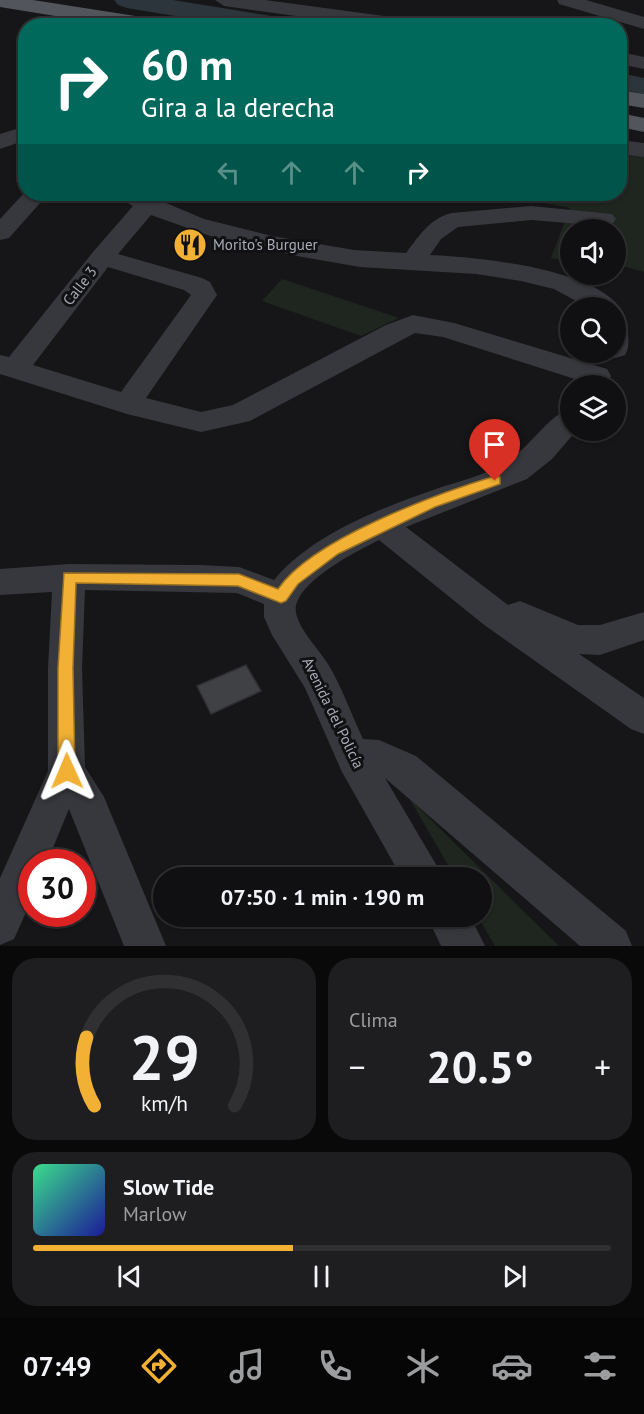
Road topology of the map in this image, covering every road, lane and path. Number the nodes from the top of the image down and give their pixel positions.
1 (224, 0) edge
2 (566, 0) edge
3 (0, 1) edge
4 (0, 9) edge
5 (35, 18) edge
6 (54, 18) edge
7 (109, 18) edge
8 (356, 18) edge
9 (644, 23) edge
10 (627, 59) edge
11 (644, 63) edge
12 (627, 98) edge
13 (644, 101) edge
14 (627, 105) edge
15 (644, 108) edge
16 (627, 114) edge
17 (644, 117) edge
18 (627, 122) edge
19 (18, 126) edge
20 (644, 126) edge
21 (0, 128) edge
22 (18, 135) edge
23 (0, 142) edge
24 (627, 148) edge
25 (644, 150) edge
26 (30, 201) edge
27 (137, 201) edge
28 (143, 201) edge
29 (604, 219) dead end
30 (0, 233) edge
31 (102, 257) junction
32 (413, 262) junction
33 (602, 297) edge
34 (8, 366) edge
35 (577, 375) edge
36 (127, 404) junction
37 (560, 431) edge
38 (382, 525) junction
39 (69, 577) junction
40 (0, 582) edge
41 (281, 597) junction
42 (495, 614) junction
43 (644, 627) edge
44 (644, 718) edge
45 (354, 758) junction
46 (67, 771) junction
47 (418, 867) edge
48 (0, 925) edge
49 (453, 927) edge
50 (145, 946) edge
51 (464, 946) edge
52 (611, 946) edge

1 - 8 street
2 - 9 street
3 - 7 main road
4 - 5 main road
4 - 6 main road
10 - 11 street
12 - 13 main road
14 - 15 main road
16 - 17 main road
18 - 20 main road
19 - 21 street
22 - 23 street
24 - 25 street
26 - 30 street
27 - 31 street, Calle 3
28 - 32 street
29 - 32 street
31 - 34 street, Calle 3
31 - 36 street
32 - 33 street
34 - 36 street
35 - 36 street
37 - 38 street
38 - 41 street
38 - 42 street
39 - 40 street
39 - 41 street
39 - 46 street
41 - 45 street, Avenida del Policía
42 - 43 street
42 - 44 street
45 - 47 street, Avenida del Policía
45 - 52 street
46 - 48 street
46 - 50 street
49 - 51 street

